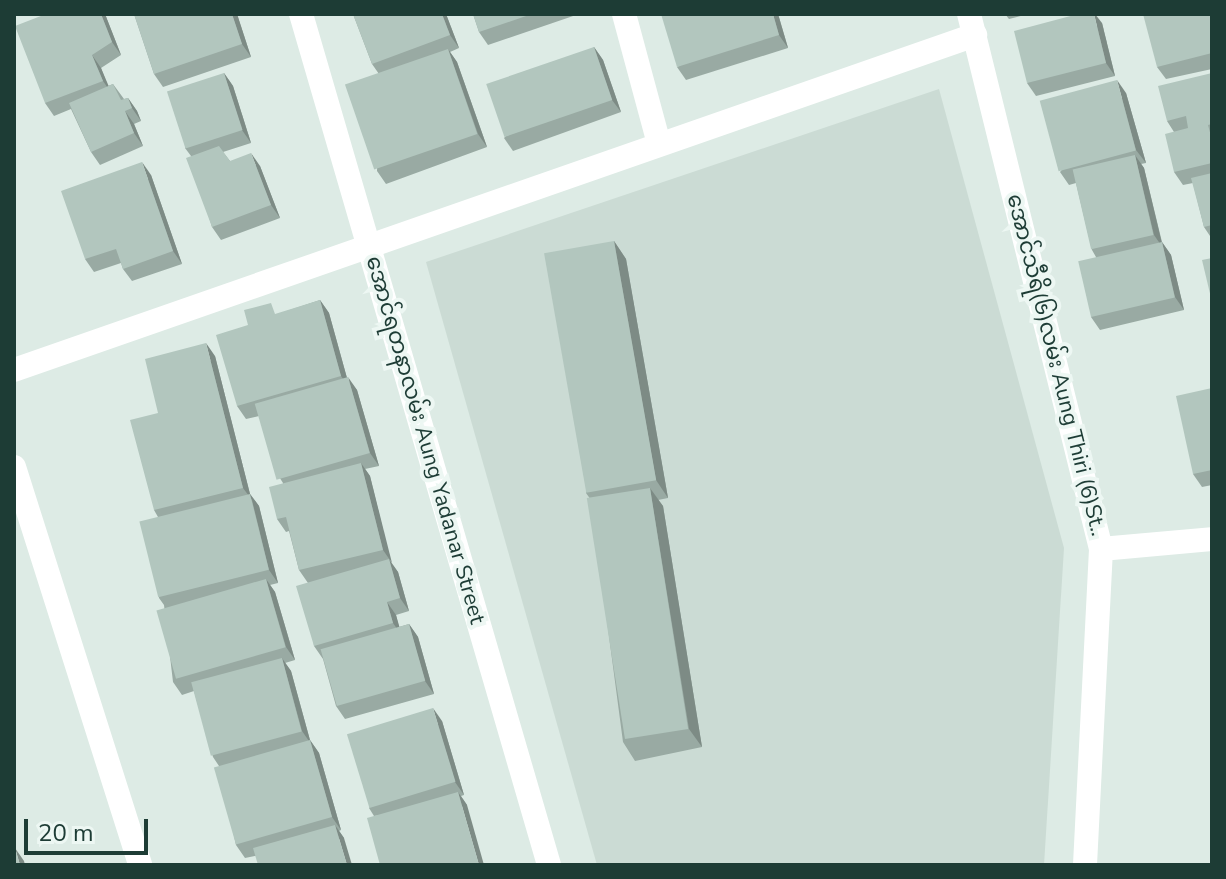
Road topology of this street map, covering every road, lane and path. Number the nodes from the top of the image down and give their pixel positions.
1 (301, 14) edge
2 (624, 14) edge
3 (972, 25) edge
4 (659, 144) junction
5 (368, 245) junction
6 (14, 370) edge
7 (14, 467) edge
8 (1212, 539) edge
9 (1101, 549) junction
10 (140, 865) edge
11 (549, 865) edge
12 (1085, 865) edge

1 - 5 street, အောင်ရတနာလမ်း Aung Yadanar Street
2 - 4 street
3 - 4 street
3 - 9 street, အောင်သီရိ(၆)လမ်း Aung Thiri (6)St..
4 - 5 street
5 - 6 street
5 - 11 street, အောင်ရတနာလမ်း Aung Yadanar Street
7 - 10 street
8 - 9 street
9 - 12 street, အောင်သီရိ(၆)လမ်း Aung Thiri (6)St..

